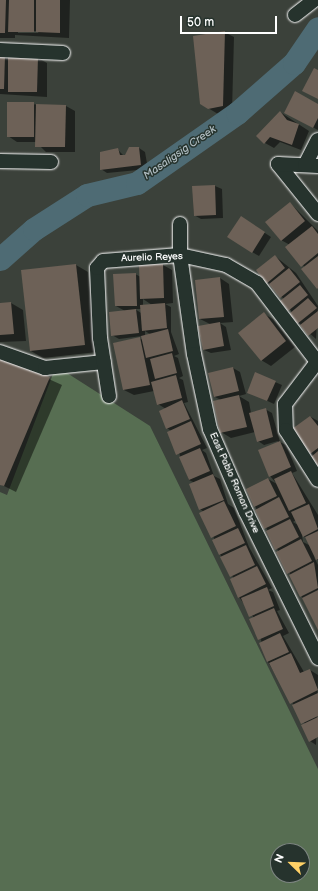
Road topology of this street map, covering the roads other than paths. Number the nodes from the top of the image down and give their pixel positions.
1 (314, 0) edge
2 (295, 15) dead end
3 (0, 50) edge
4 (63, 53) dead end
5 (318, 140) edge
6 (0, 161) edge
7 (51, 162) dead end
8 (311, 166) edge
9 (318, 214) edge
10 (180, 224) dead end
11 (180, 255) junction
12 (0, 352) edge
13 (104, 362) junction
14 (318, 363) edge
15 (109, 396) dead end
16 (318, 480) edge
17 (318, 658) edge

1 - 2 street
3 - 4 street
5 - 8 street
6 - 7 street
8 - 9 street
10 - 11 street, East Pablo Roman Drive
11 - 13 street, Aurelio Reyes
11 - 14 street, Aurelio Reyes
11 - 17 street, East Pablo Roman Drive
12 - 13 street
13 - 15 street, Aurelio Reyes
14 - 16 street

